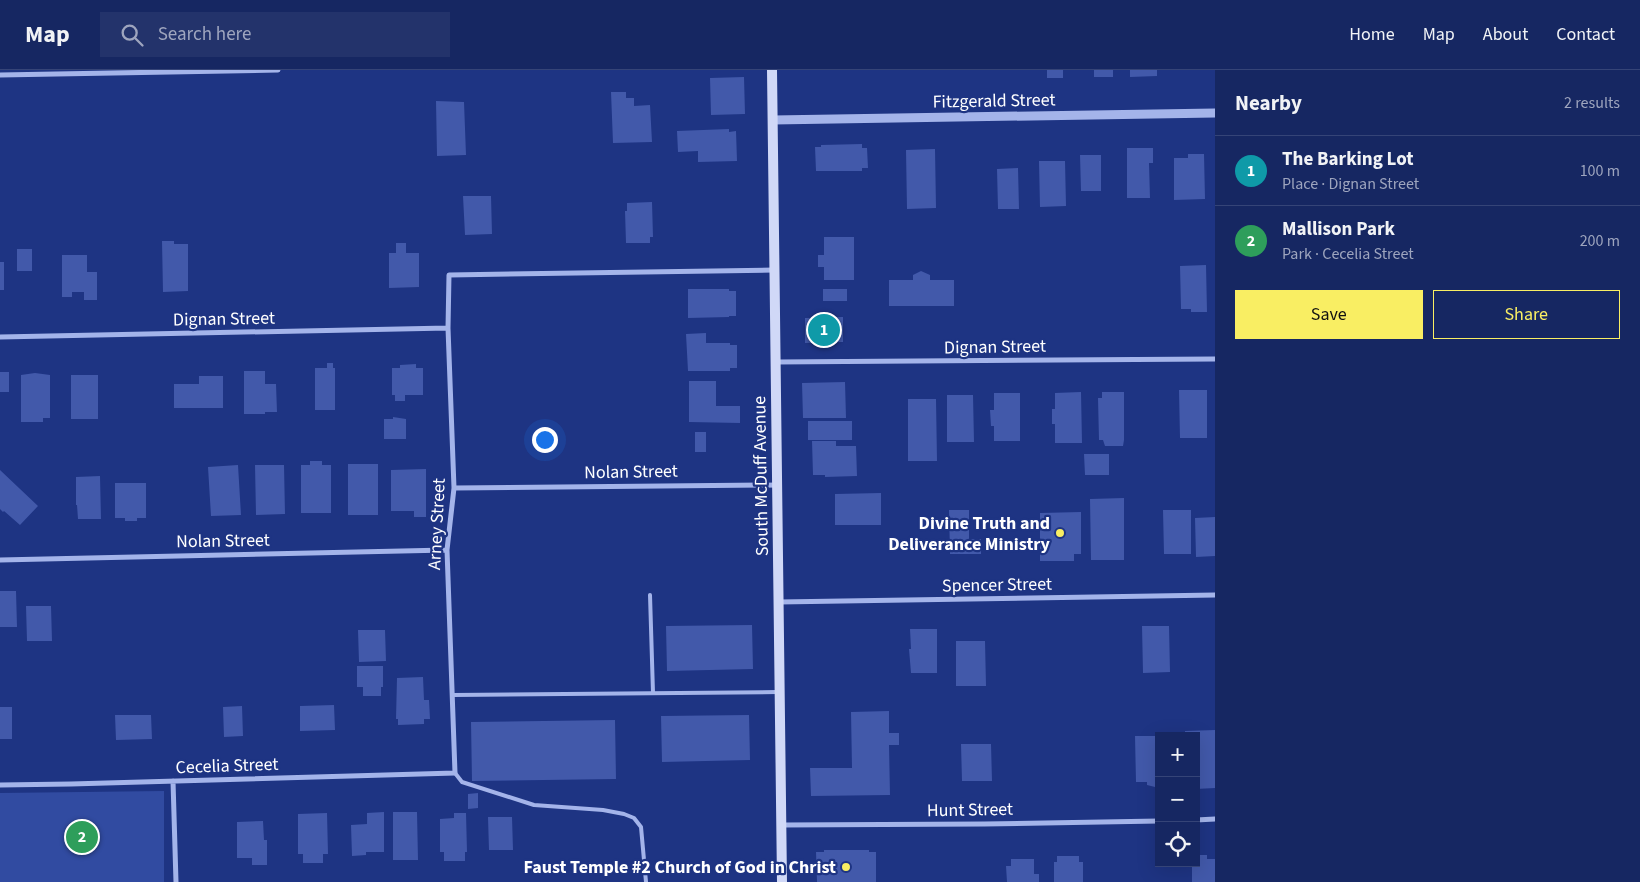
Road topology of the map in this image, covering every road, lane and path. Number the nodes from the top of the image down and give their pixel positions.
1 (278, 70) edge
2 (772, 70) edge
3 (168, 71) edge
4 (0, 75) edge
5 (1215, 113) edge
6 (773, 120) junction
7 (775, 270) junction
8 (448, 328) junction
9 (0, 337) edge
10 (1215, 359) edge
11 (776, 362) junction
12 (778, 485) junction
13 (454, 488) junction
14 (447, 550) junction
15 (0, 560) edge
16 (650, 595) dead end
17 (1215, 595) edge
18 (779, 602) junction
19 (780, 692) junction
20 (653, 693) junction
21 (453, 695) junction
22 (455, 773) junction
23 (173, 781) junction
24 (0, 785) edge
25 (1215, 819) edge
26 (1155, 820) edge
27 (1200, 820) edge
28 (782, 825) junction
29 (176, 882) edge
30 (646, 882) edge
31 (782, 882) edge

1 - 3 street
2 - 6 main road, South McDuff Avenue
3 - 4 street
5 - 6 street, Fitzgerald Street
6 - 7 main road, South McDuff Avenue
7 - 8 street, Arney Street
7 - 11 main road, South McDuff Avenue
8 - 9 street, Dignan Street
8 - 13 street, Arney Street
10 - 11 street, Dignan Street
11 - 12 main road, South McDuff Avenue
12 - 13 street, Nolan Street
12 - 18 main road, South McDuff Avenue
13 - 14 street, Arney Street
14 - 15 street, Nolan Street
14 - 21 street, Arney Street
16 - 20 lane
17 - 18 street, Spencer Street
18 - 19 main road, South McDuff Avenue
19 - 20 lane
19 - 28 main road, South McDuff Avenue
20 - 21 lane
21 - 22 street, Arney Street
22 - 23 street, Cecelia Street
22 - 30 lane
23 - 24 street, Cecelia Street
23 - 29 street
25 - 27 street
26 - 28 street, Hunt Street
28 - 31 main road, South McDuff Avenue

